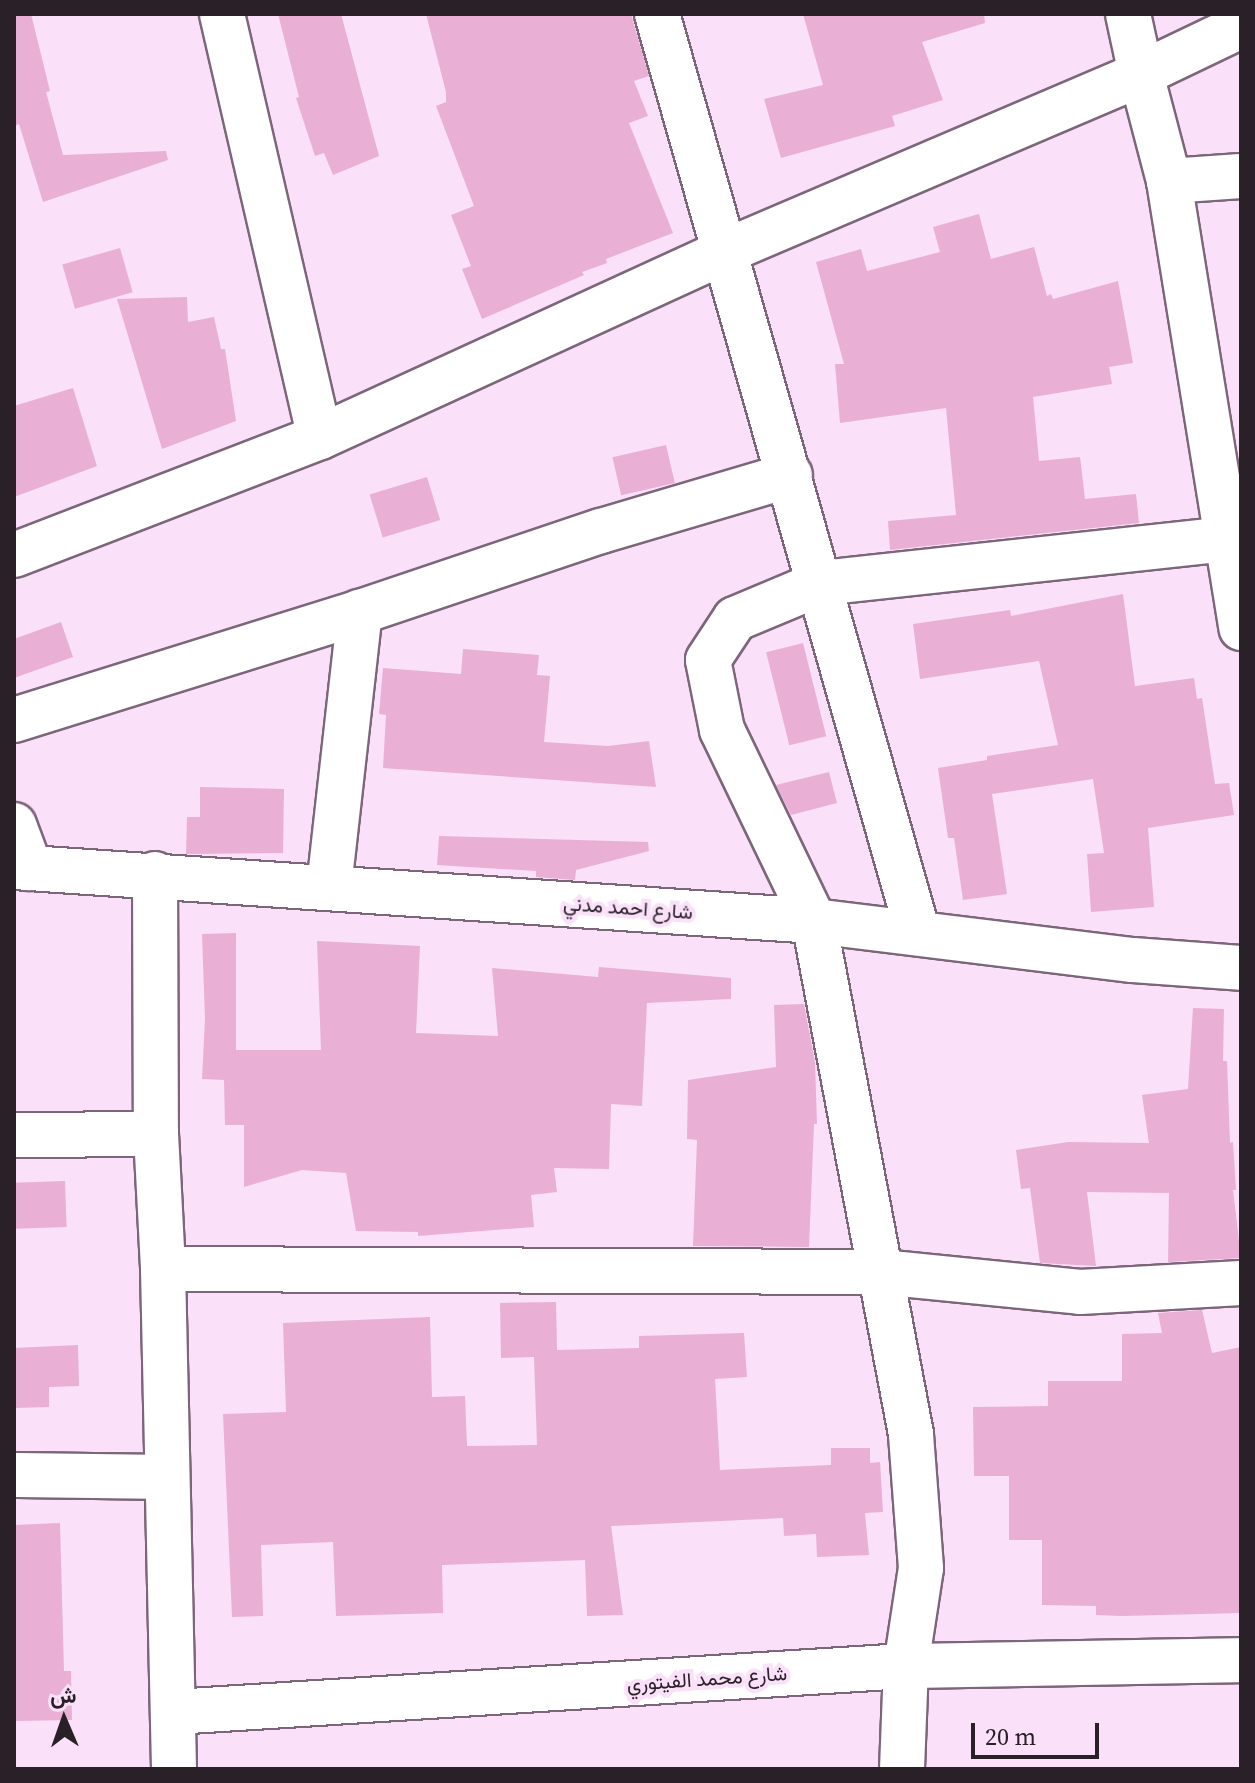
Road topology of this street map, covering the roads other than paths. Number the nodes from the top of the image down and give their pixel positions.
1 (222, 14) edge
2 (657, 14) edge
3 (1128, 14) edge
4 (1241, 26) edge
5 (1141, 74) junction
6 (1241, 176) edge
7 (1169, 181) junction
8 (726, 251) junction
9 (320, 437) junction
10 (790, 475) junction
11 (1225, 539) junction
12 (14, 555) edge
13 (821, 583) junction
14 (1239, 605) edge
15 (360, 612) junction
16 (14, 720) edge
17 (14, 825) edge
18 (22, 868) edge
19 (155, 874) junction
20 (329, 887) junction
21 (814, 921) junction
22 (918, 933) junction
23 (1241, 968) edge
24 (156, 1134) junction
25 (14, 1135) edge
26 (163, 1269) junction
27 (881, 1272) junction
28 (1241, 1283) edge
29 (14, 1475) edge
30 (167, 1477) junction
31 (1241, 1660) edge
32 (906, 1666) junction
33 (174, 1712) junction
34 (174, 1769) edge
35 (902, 1769) edge

1 - 9 street
2 - 8 street
3 - 5 street
4 - 5 street
5 - 7 street
5 - 8 street
6 - 7 street
7 - 11 street
8 - 9 street
8 - 10 street
9 - 12 street
10 - 13 street
10 - 15 street
11 - 13 street
11 - 14 street
13 - 21 street
13 - 22 street
15 - 16 street
15 - 20 street
17 - 18 street
18 - 19 street, شارع احمد مدني
19 - 20 street, شارع احمد مدني
19 - 24 street
20 - 21 street, شارع احمد مدني
21 - 22 street, شارع احمد مدني
21 - 27 street
22 - 23 street, شارع احمد مدني
24 - 25 street
24 - 26 street
26 - 27 street
26 - 30 street
27 - 28 street
27 - 32 street
29 - 30 street
30 - 33 street
31 - 32 street, شارع محمد الفيتوري
32 - 33 street, شارع محمد الفيتوري
32 - 35 street
33 - 34 street

